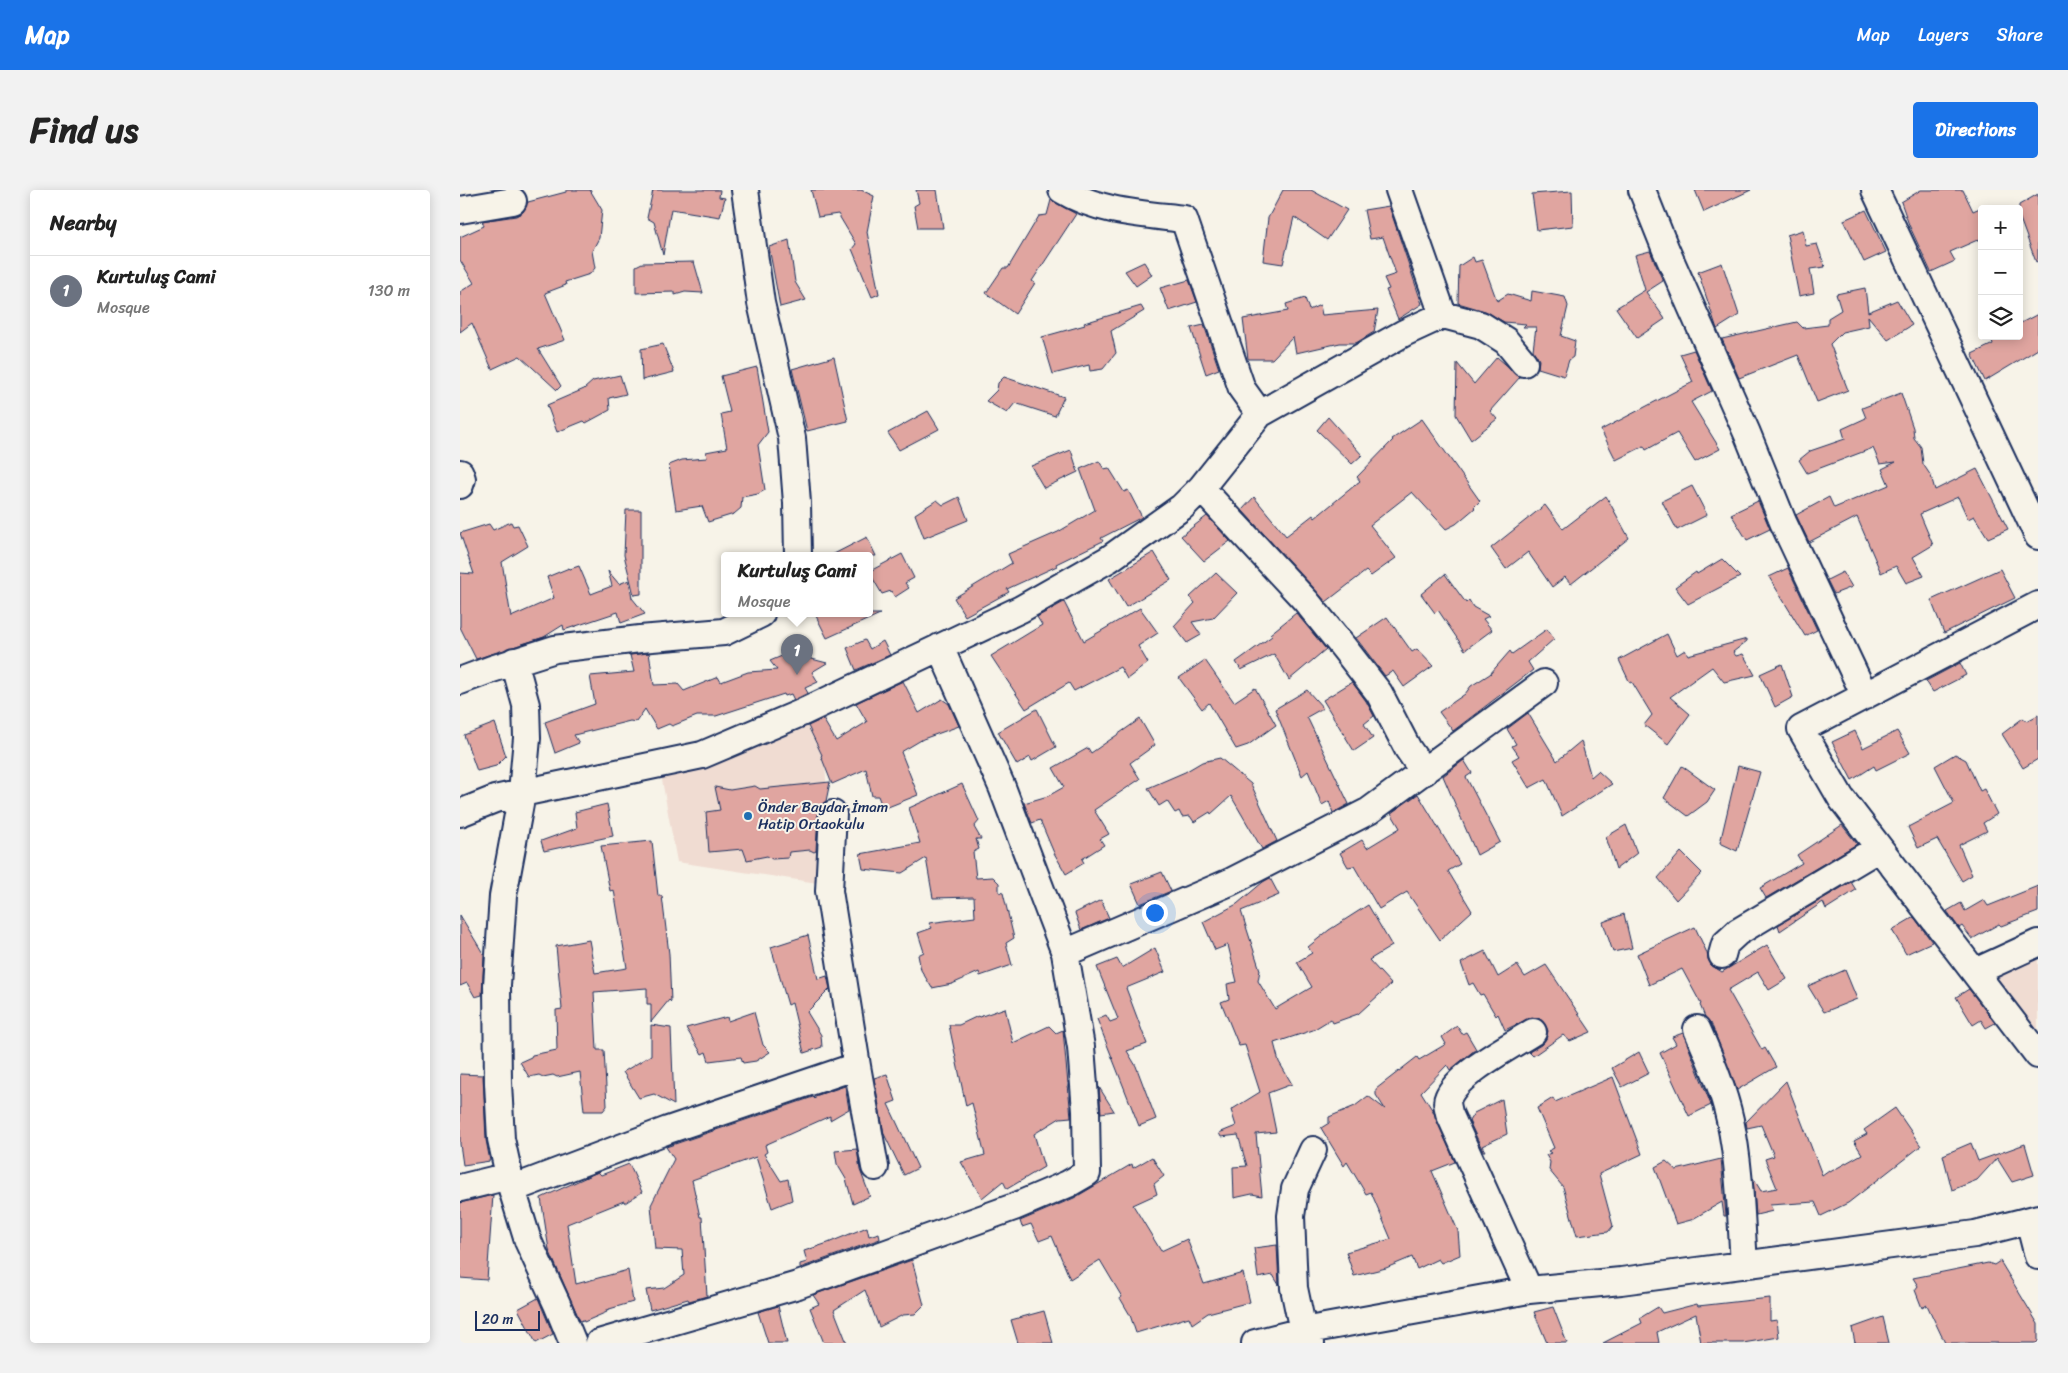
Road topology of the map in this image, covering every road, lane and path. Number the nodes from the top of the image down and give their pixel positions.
1 (745, 190) edge
2 (1062, 190) edge
3 (1399, 190) edge
4 (1642, 190) edge
5 (1884, 194) edge
6 (513, 201) dead end
7 (460, 210) edge
8 (1443, 314) junction
9 (1524, 363) dead end
10 (1260, 414) junction
11 (460, 472) edge
12 (460, 484) edge
13 (1202, 488) junction
14 (2038, 536) edge
15 (798, 552) edge
16 (2038, 605) edge
17 (755, 617) edge
18 (940, 647) junction
19 (514, 661) junction
20 (460, 681) edge
21 (1544, 683) dead end
22 (1865, 696) junction
23 (1424, 772) junction
24 (522, 793) junction
25 (460, 812) edge
26 (833, 814) dead end
27 (1879, 848) junction
28 (2038, 943) edge
29 (1065, 953) junction
30 (1722, 955) dead end
31 (1975, 972) junction
32 (1697, 1029) dead end
33 (1533, 1032) dead end
34 (2038, 1055) edge
35 (857, 1066) junction
36 (1313, 1150) dead end
37 (875, 1166) dead end
38 (511, 1183) junction
39 (460, 1188) edge
40 (2034, 1219) edge
41 (2038, 1256) edge
42 (1744, 1265) junction
43 (1529, 1290) junction
44 (1307, 1337) edge
45 (573, 1343) edge
46 (599, 1343) edge
47 (1255, 1343) edge

1 - 15 street
2 - 10 street
3 - 8 street
4 - 22 street
5 - 14 street
6 - 7 street
8 - 9 street
8 - 10 street
10 - 13 street
11 - 12 street
13 - 18 street
13 - 23 street
16 - 22 street
17 - 19 street
18 - 24 street
18 - 29 street
19 - 20 street
19 - 24 street
21 - 23 street
22 - 27 street
23 - 29 street
24 - 25 street
24 - 38 street
26 - 35 street
27 - 30 street
27 - 31 street
28 - 31 street
29 - 46 street
31 - 34 street
32 - 42 street
33 - 43 street
35 - 37 street
35 - 38 street
36 - 44 street
38 - 39 street
38 - 45 street
40 - 41 street
40 - 42 street
42 - 43 street
43 - 44 street
44 - 47 street

